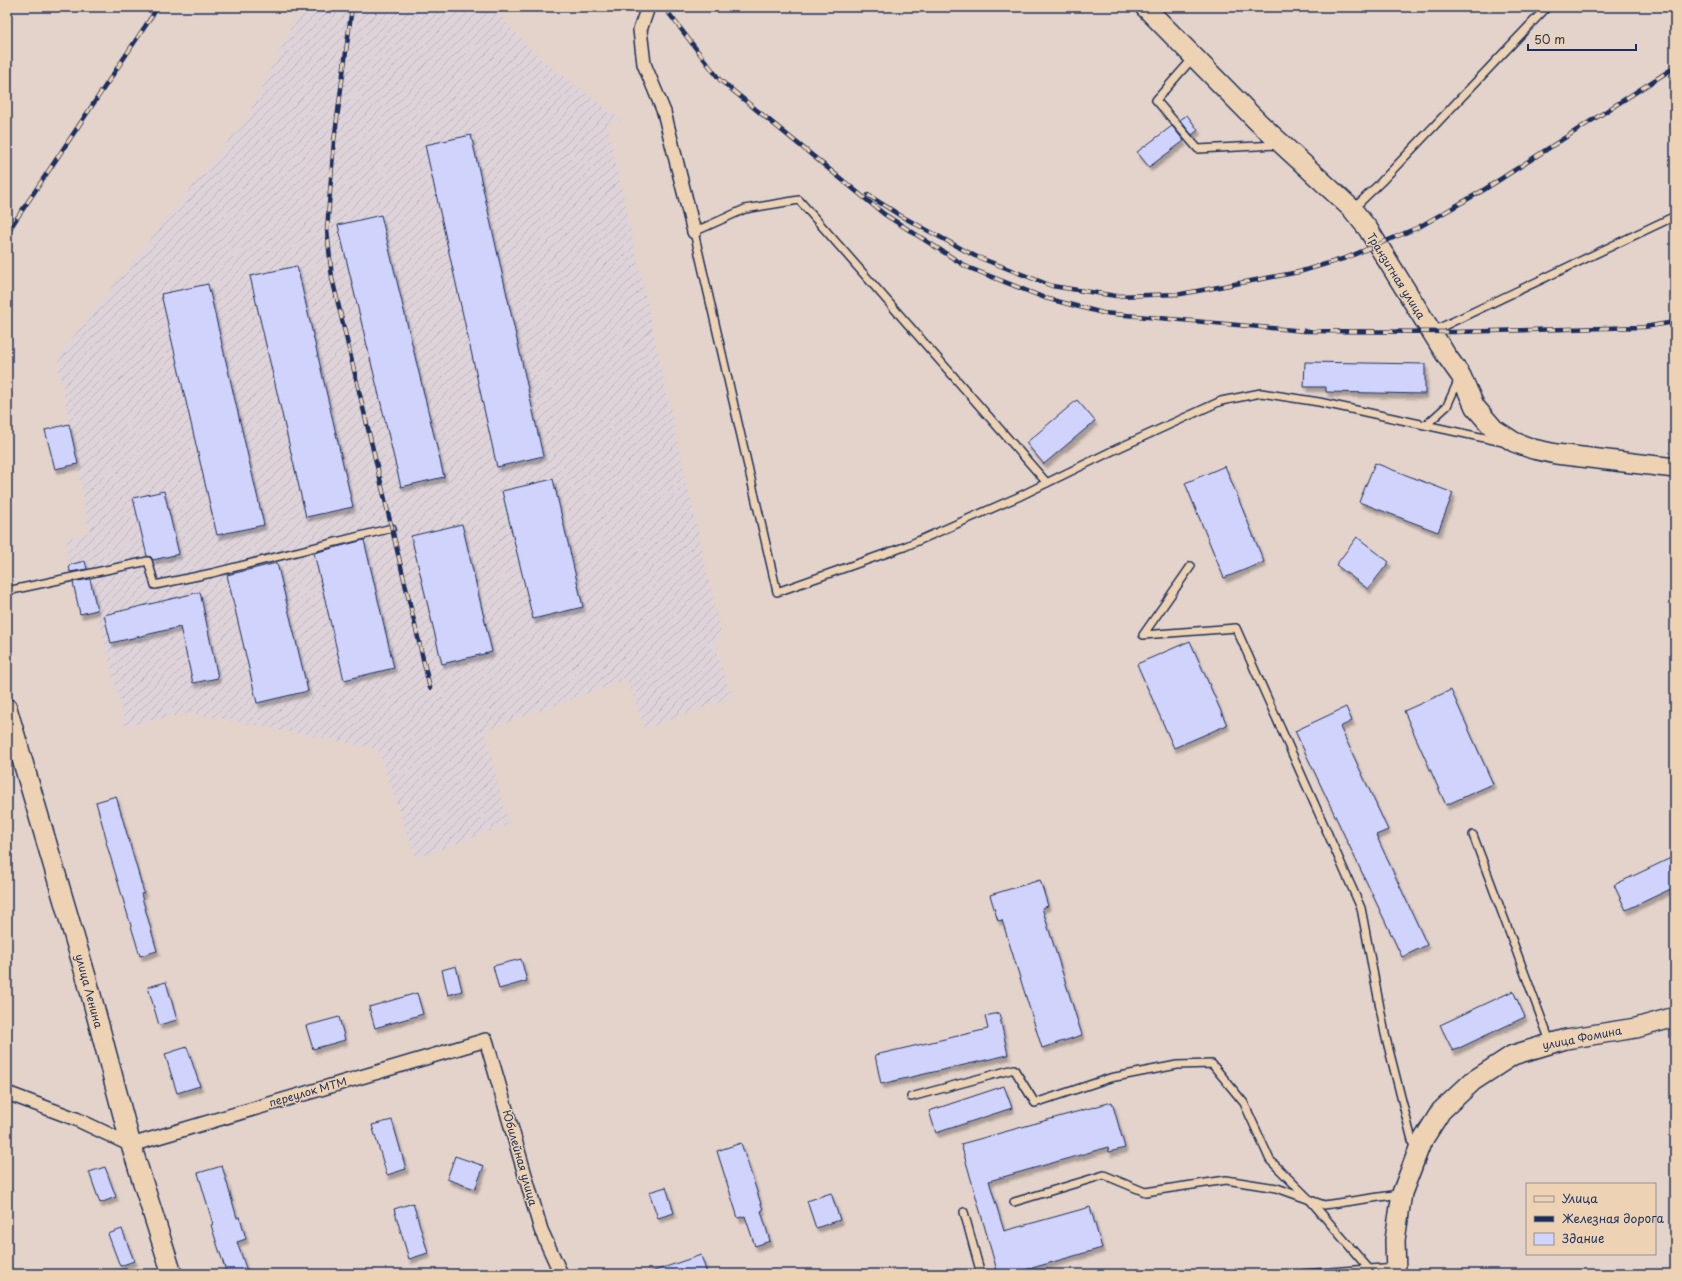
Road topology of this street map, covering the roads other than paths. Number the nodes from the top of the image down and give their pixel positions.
1 (648, 7) edge
2 (1145, 7) edge
3 (1547, 7) edge
4 (1193, 58) junction
5 (1283, 144) junction
6 (1352, 209) junction
7 (1675, 216) edge
8 (694, 232) junction
9 (1431, 332) junction
10 (1461, 376) junction
11 (1426, 425) junction
12 (1533, 449) junction
13 (1675, 468) edge
14 (1047, 483) junction
15 (392, 528) dead end
16 (1191, 566) dead end
17 (7, 591) edge
18 (7, 708) edge
19 (1473, 835) dead end
20 (1675, 1017) edge
21 (486, 1040) joint
22 (1551, 1044) junction
23 (7, 1093) edge
24 (911, 1097) dead end
25 (130, 1145) junction
26 (1416, 1156) junction
27 (1402, 1193) junction
28 (1309, 1199) junction
29 (1014, 1202) dead end
30 (964, 1212) dead end
31 (1368, 1269) junction
32 (1396, 1270) edge
33 (172, 1274) edge
34 (561, 1274) edge
35 (981, 1274) edge
36 (1303, 1274) edge

1 - 8 street
2 - 4 street, Транзитная улица
3 - 6 lane
4 - 5 street, Транзитная улица
4 - 5 lane
5 - 6 street, Транзитная улица
6 - 9 street, Транзитная улица
7 - 9 lane
8 - 14 lane
8 - 14 lane
9 - 10 street, Транзитная улица
10 - 11 lane
10 - 12 street, Транзитная улица
11 - 12 lane
11 - 14 lane
12 - 13 street, Транзитная улица
15 - 17 lane
16 - 26 lane
18 - 25 street, улица Ленина
19 - 22 lane
20 - 22 street, улица Фомина
21 - 25 street, переулок МТМ
21 - 34 street, Юбилейная улица
22 - 26 street, улица Фомина
23 - 25 street
24 - 28 lane
25 - 33 street, улица Ленина
26 - 27 street, улица Фомина
27 - 28 lane
27 - 32 street, улица Фомина
28 - 29 lane
28 - 31 lane
30 - 35 lane
31 - 32 lane
31 - 36 lane

